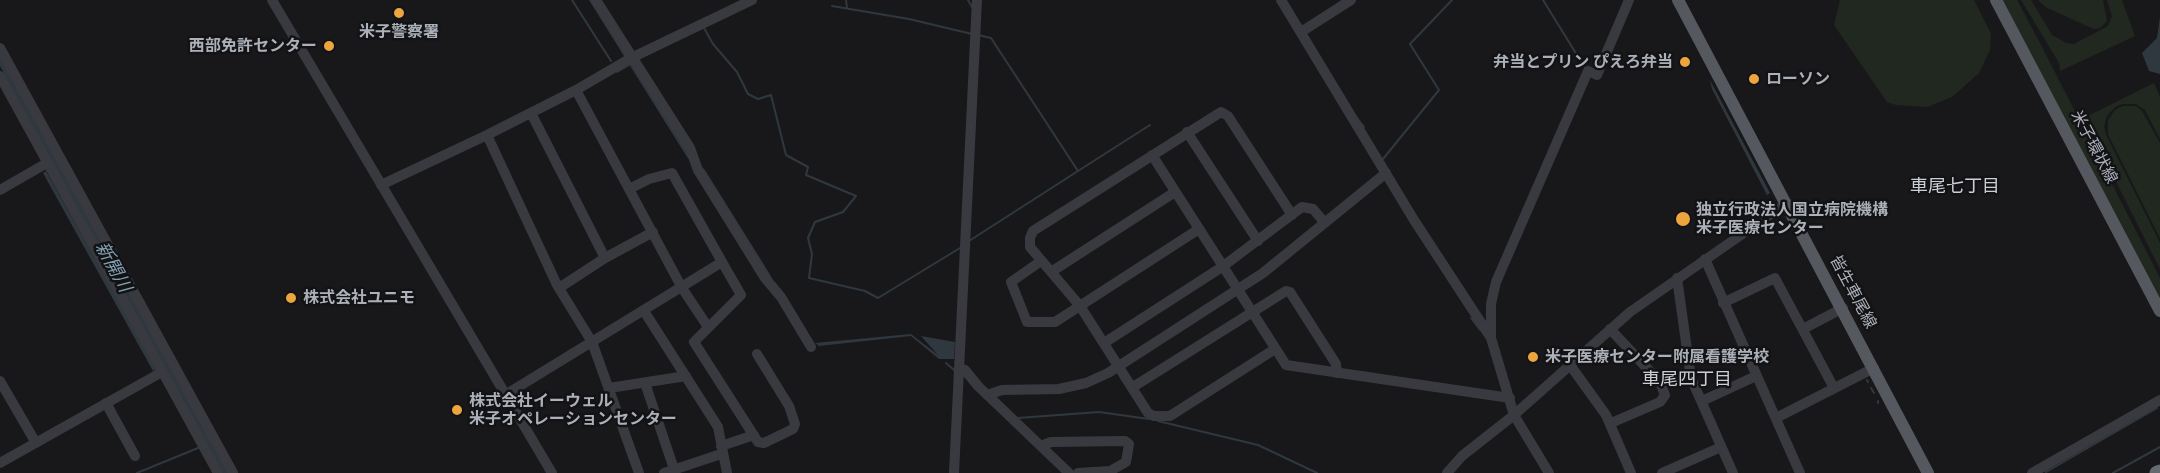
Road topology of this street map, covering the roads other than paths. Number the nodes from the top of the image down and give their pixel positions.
1 (272, 0) edge
2 (596, 0) edge
3 (752, 0) edge
4 (1281, 0) edge
5 (1351, 0) edge
6 (1629, 0) edge
7 (1678, 0) edge
8 (1996, 0) edge
9 (974, 3) edge
10 (1301, 32) junction
11 (0, 48) edge
12 (631, 60) junction
13 (0, 76) edge
14 (576, 90) junction
15 (531, 113) junction
16 (1187, 132) junction
17 (487, 135) junction
18 (1152, 155) junction
19 (47, 164) junction
20 (1386, 173) junction
21 (381, 185) junction
22 (629, 189) junction
23 (0, 190) edge
24 (1175, 192) junction
25 (1787, 203) junction
26 (1292, 215) junction
27 (1325, 223) junction
28 (1199, 230) junction
29 (653, 232) junction
30 (1258, 242) junction
31 (605, 258) junction
32 (1705, 259) junction
33 (1041, 261) junction
34 (722, 262) junction
35 (1222, 267) junction
36 (1051, 272) junction
37 (1677, 278) junction
38 (559, 288) junction
39 (682, 288) junction
40 (1237, 290) junction
41 (1723, 303) junction
42 (1080, 306) junction
43 (1843, 309) junction
44 (644, 311) junction
45 (2160, 311) edge
46 (1251, 312) junction
47 (708, 327) junction
48 (1803, 329) junction
49 (1610, 330) junction
50 (1491, 338) junction
51 (592, 342) junction
52 (1104, 343) junction
53 (811, 347) dead end
54 (1275, 349) junction
55 (757, 354) dead end
56 (1570, 365) junction
57 (1119, 366) junction
58 (1874, 368) junction
59 (959, 369) junction
60 (162, 372) junction
61 (1336, 373) junction
62 (686, 376) junction
63 (1756, 376) junction
64 (0, 381) edge
65 (645, 383) junction
66 (1133, 387) junction
67 (609, 388) junction
68 (1834, 388) junction
69 (505, 395) junction
70 (987, 395) junction
71 (1510, 398) junction
72 (2160, 399) edge
73 (1702, 401) junction
74 (106, 403) junction
75 (1519, 411) junction
76 (1776, 418) junction
77 (1611, 423) junction
78 (754, 435) junction
79 (36, 443) junction
80 (1041, 446) junction
81 (1721, 447) junction
82 (721, 450) junction
83 (135, 456) dead end
84 (0, 463) edge
85 (669, 471) edge
86 (218, 473) edge
87 (233, 473) edge
88 (552, 473) edge
89 (639, 473) edge
90 (727, 473) edge
91 (954, 473) edge
92 (1069, 473) edge
93 (1078, 473) edge
94 (1447, 473) edge
95 (1549, 473) edge
96 (1631, 473) edge
97 (1662, 473) edge
98 (1733, 473) edge
99 (1800, 473) edge
100 (1928, 473) edge
101 (2032, 473) edge

1 - 21 street
2 - 12 street
3 - 12 street
4 - 10 street
5 - 10 street
6 - 50 street
7 - 25 main road, 皆生車尾線
8 - 45 main road, 米子環状線
9 - 59 street
10 - 20 street
11 - 87 street
12 - 14 street
12 - 53 street
13 - 19 street
14 - 15 street
14 - 22 street
15 - 17 street
15 - 31 street
16 - 18 street
16 - 26 street
16 - 30 street
17 - 21 street
17 - 38 street
18 - 24 street
18 - 33 street
19 - 23 street
19 - 60 street
20 - 27 street
20 - 50 street
21 - 69 street
22 - 29 street
22 - 34 street
24 - 28 street
24 - 36 street
25 - 32 street
25 - 43 main road, 皆生車尾線
26 - 27 street
26 - 30 street
27 - 40 street
28 - 35 street
28 - 42 street
29 - 31 street
29 - 39 street
30 - 35 street
31 - 38 street
32 - 37 street
32 - 41 street
33 - 36 street
33 - 42 street
34 - 39 street
34 - 47 street
35 - 40 street
35 - 52 street
36 - 42 street
37 - 49 street
37 - 73 street
38 - 51 street
39 - 44 street
39 - 47 street
40 - 46 street
40 - 57 street
41 - 48 street
41 - 63 street
42 - 52 street
43 - 48 street
43 - 58 main road, 皆生車尾線
44 - 51 street
44 - 62 street
46 - 54 street
46 - 61 street
46 - 66 street
47 - 78 street
48 - 68 street
49 - 56 street
49 - 77 street
50 - 71 street
51 - 67 street
51 - 69 street
52 - 57 street
54 - 61 street
54 - 66 street
55 - 78 street
56 - 75 street
56 - 77 street
57 - 66 street
57 - 70 street
58 - 68 street
58 - 100 main road, 皆生車尾線
59 - 70 street
59 - 91 street
60 - 74 street
60 - 86 street
61 - 71 street
62 - 65 street
62 - 82 street
63 - 73 street
63 - 76 street
64 - 79 street
65 - 67 street
65 - 85 street
67 - 89 street
68 - 76 street
69 - 88 street
70 - 80 street
71 - 75 street
72 - 101 street
73 - 81 street
74 - 79 street
74 - 83 street
75 - 94 street
75 - 95 street
76 - 99 street
77 - 96 street
78 - 82 street
79 - 84 street
80 - 92 street
80 - 93 street
81 - 97 street
81 - 98 street
82 - 85 street
82 - 90 street

